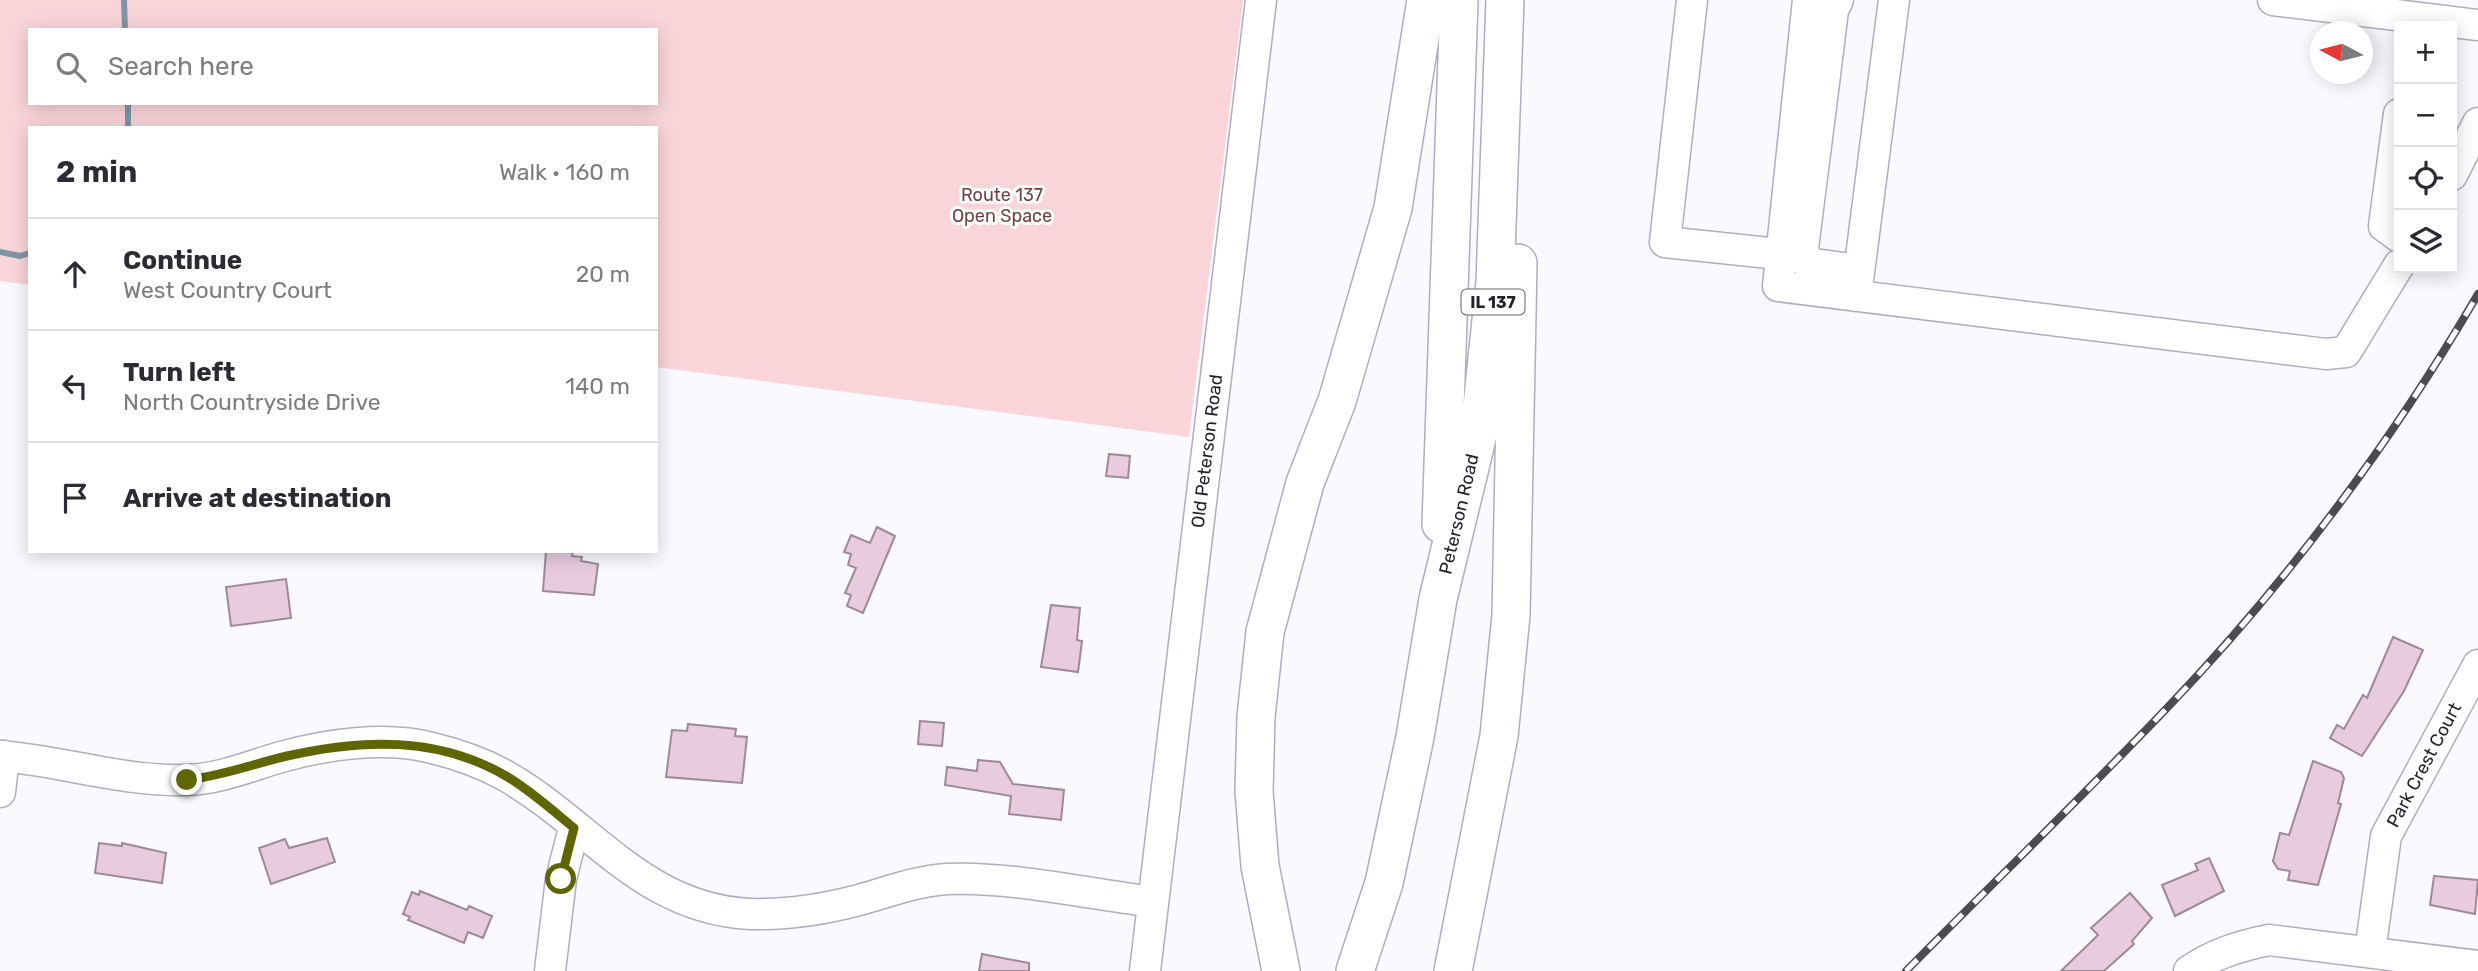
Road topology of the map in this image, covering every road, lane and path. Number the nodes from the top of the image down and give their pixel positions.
1 (1261, 0) edge
2 (1426, 0) edge
3 (1459, 0) edge
4 (1505, 0) edge
5 (1520, 0) edge
6 (1692, 0) edge
7 (1808, 0) edge
8 (1838, 0) edge
9 (1894, 0) edge
10 (2273, 0) edge
11 (2412, 21) edge
12 (2457, 24) edge
13 (2478, 25) edge
14 (1813, 67) junction
15 (2478, 123) edge
16 (2395, 147) edge
17 (2457, 165) edge
18 (2394, 233) edge
19 (1780, 254) junction
20 (2394, 273) edge
21 (1857, 283) junction
22 (1438, 599) junction
23 (2478, 665) edge
24 (2, 756) edge
25 (0, 792) edge
26 (574, 828) junction
27 (1153, 902) junction
28 (2370, 952) junction
29 (2478, 966) edge
30 (550, 971) edge
31 (1145, 971) edge
32 (1281, 971) edge
33 (1355, 971) edge
34 (1453, 971) edge
35 (2189, 971) edge

1 - 27 street, Old Peterson Road
2 - 32 main road
3 - 22 main road, Peterson Road / IL 137
4 - 22 main road, Peterson Road / IL 137
5 - 34 main road
6 - 19 street
7 - 14 street
8 - 14 street
9 - 21 street
10 - 11 street
12 - 13 street
14 - 19 street
14 - 21 street
15 - 17 street
16 - 18 street
19 - 21 street
20 - 21 street
22 - 33 main road, IL 137
23 - 28 street, Park Crest Court
24 - 25 street
24 - 26 street
26 - 27 street
26 - 30 street
27 - 31 street
28 - 29 street
28 - 35 street

